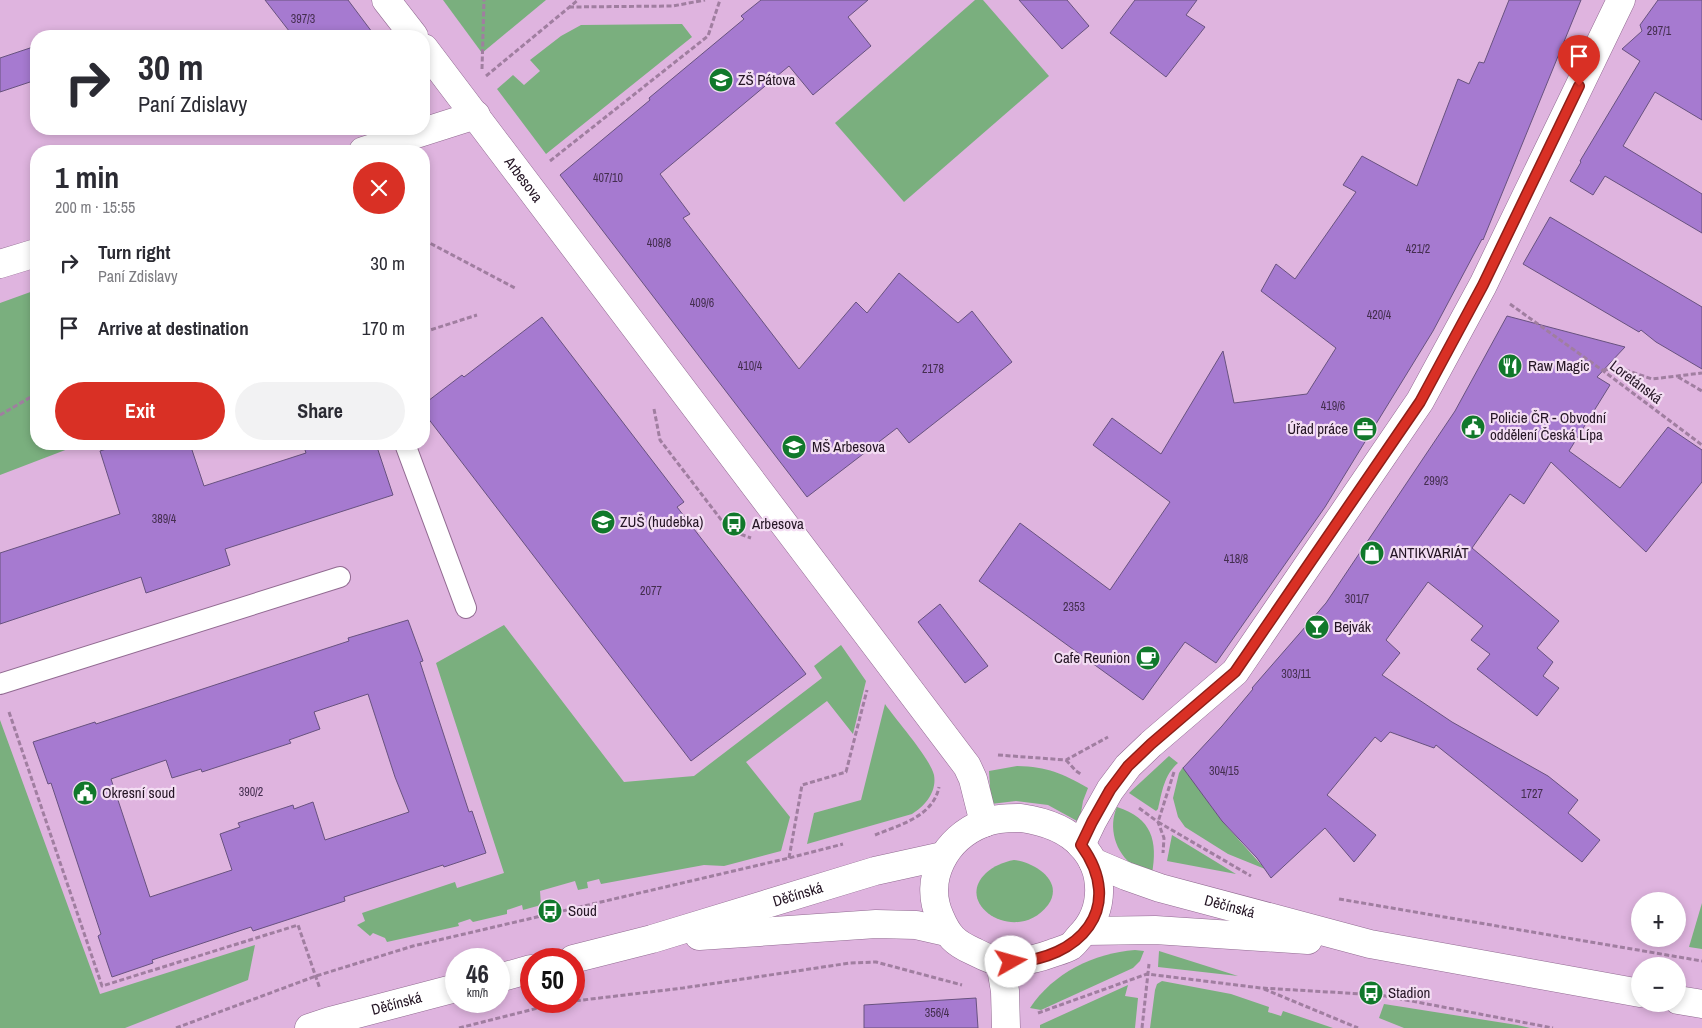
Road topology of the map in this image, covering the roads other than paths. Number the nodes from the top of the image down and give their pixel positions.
1 (386, 0) edge
2 (1621, 0) edge
3 (409, 30) edge
4 (430, 56) edge
5 (476, 115) junction
6 (430, 130) edge
7 (413, 135) edge
8 (381, 145) edge
9 (30, 255) edge
10 (0, 264) edge
11 (407, 450) edge
12 (340, 577) dead end
13 (466, 608) dead end
14 (0, 684) edge
15 (984, 822) junction
16 (1087, 853) junction
17 (944, 856) junction
18 (1085, 931) junction
19 (947, 932) junction
20 (652, 939) junction
21 (1370, 944) junction
22 (585, 956) edge
23 (1000, 962) junction
24 (445, 991) edge
25 (1631, 991) edge
26 (1686, 1001) edge
27 (1702, 1004) edge
28 (1006, 1022) edge
29 (308, 1028) edge

1 - 3 main road
2 - 16 main road
4 - 5 main road, Arbesova
5 - 6 main road
5 - 15 main road, Arbesova
7 - 8 main road
9 - 10 main road
11 - 13 lane
12 - 14 lane
15 - 16 main road, Děčínská
15 - 17 main road, Děčínská
16 - 18 main road, Děčínská
16 - 21 main road, Děčínská
17 - 19 main road, Děčínská
17 - 20 main road, Děčínská
18 - 21 main road, Děčínská
18 - 23 main road, Děčínská
19 - 20 main road, Děčínská
19 - 23 main road, Děčínská
20 - 22 main road, Děčínská
21 - 25 main road, Děčínská
23 - 28 main road
24 - 29 main road, Děčínská
26 - 27 main road

